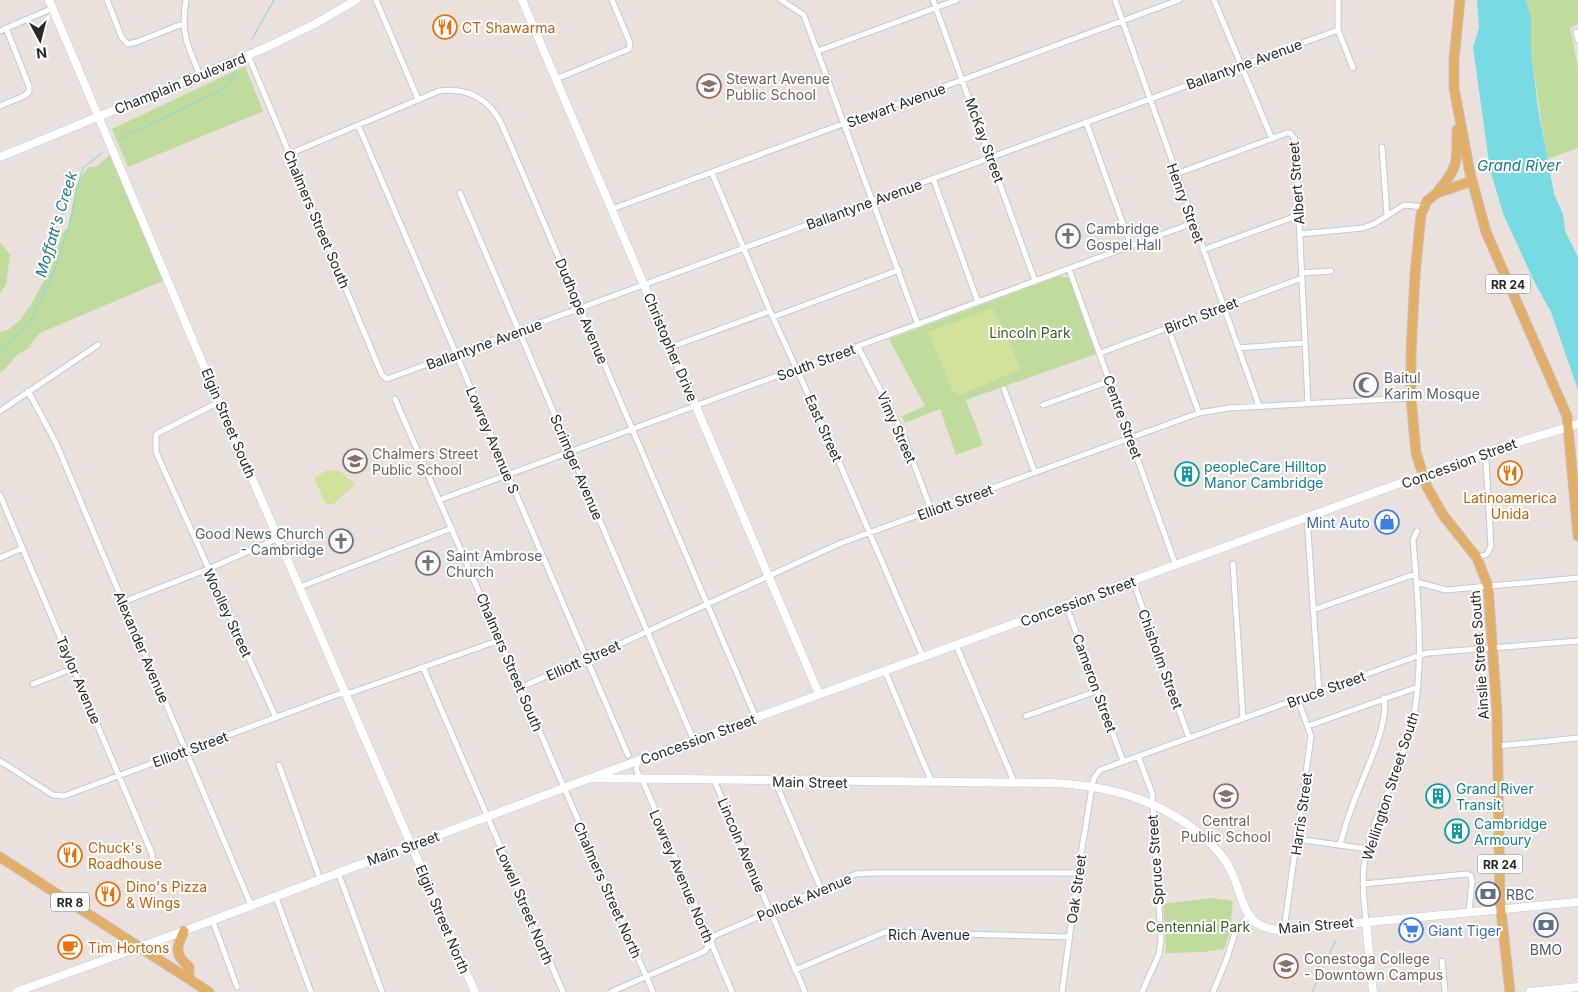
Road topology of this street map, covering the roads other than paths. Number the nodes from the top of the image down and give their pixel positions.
1 (49, 0) edge
2 (107, 0) edge
3 (186, 0) edge
4 (356, 0) edge
5 (376, 0) edge
6 (522, 0) edge
7 (612, 0) edge
8 (781, 0) edge
9 (933, 0) edge
10 (957, 0) edge
11 (1115, 0) edge
12 (1179, 0) edge
13 (1214, 0) edge
14 (1338, 0) edge
15 (1460, 0) edge
16 (53, 8) junction
17 (936, 8) junction
18 (1122, 21) junction
19 (183, 25) junction
20 (6, 28) junction
21 (1338, 30) junction
22 (0, 31) edge
23 (1576, 32) dead end
24 (1578, 40) edge
25 (818, 51) junction
26 (248, 56) junction
27 (1241, 65) junction
28 (1353, 68) dead end
29 (200, 75) junction
30 (556, 79) junction
31 (963, 80) junction
32 (1149, 98) junction
33 (418, 99) junction
34 (0, 106) edge
35 (1456, 107) junction
36 (98, 116) junction
37 (1086, 122) junction
38 (845, 124) junction
39 (358, 125) junction
40 (1272, 139) junction
41 (1382, 146) dead end
42 (289, 154) junction
43 (0, 157) edge
44 (991, 157) junction
45 (712, 173) junction
46 (1176, 174) junction
47 (933, 178) junction
48 (1472, 181) junction
49 (460, 193) dead end
50 (1436, 193) junction
51 (873, 200) junction
52 (1424, 207) junction
53 (612, 209) junction
54 (1299, 215) junction
55 (1387, 215) junction
56 (1193, 223) junction
57 (1300, 234) junction
58 (1131, 246) junction
59 (744, 248) junction
60 (1203, 250) junction
61 (1069, 268) junction
62 (899, 270) junction
63 (1331, 271) dead end
64 (1302, 276) junction
65 (1035, 281) junction
66 (644, 285) junction
67 (978, 302) junction
68 (1223, 307) junction
69 (581, 308) junction
70 (770, 311) junction
71 (773, 317) junction
72 (918, 325) junction
73 (1168, 328) junction
74 (518, 332) junction
75 (1305, 343) junction
76 (98, 345) dead end
77 (671, 347) junction
78 (858, 347) junction
79 (1238, 348) junction
80 (1100, 353) junction
81 (456, 354) junction
82 (797, 369) junction
83 (390, 378) joint
84 (1110, 381) junction
85 (1004, 389) dead end
86 (28, 391) junction
87 (1411, 398) junction
88 (395, 399) dead end
89 (220, 402) junction
90 (1308, 404) junction
91 (696, 405) junction
92 (1043, 405) dead end
93 (1259, 406) junction
94 (0, 411) edge
95 (1198, 413) junction
96 (1578, 424) edge
97 (1568, 427) junction
98 (632, 429) junction
99 (1131, 437) junction
100 (570, 451) junction
101 (1483, 453) junction
102 (1035, 473) junction
103 (508, 474) junction
104 (1424, 476) junction
105 (0, 495) edge
106 (439, 500) junction
107 (931, 510) junction
108 (1307, 517) junction
109 (452, 528) junction
110 (1417, 530) dead end
111 (869, 532) junction
112 (1578, 536) edge
113 (279, 538) junction
114 (23, 548) junction
115 (0, 558) edge
116 (1478, 558) junction
117 (1233, 564) dead end
118 (1176, 566) junction
119 (208, 570) junction
120 (1416, 574) junction
121 (769, 576) junction
122 (1578, 578) edge
123 (1133, 581) junction
124 (1416, 582) junction
125 (300, 586) junction
126 (1488, 586) junction
127 (123, 602) junction
128 (708, 603) junction
129 (1066, 605) junction
130 (1313, 610) junction
131 (648, 631) junction
132 (500, 640) junction
133 (1578, 641) edge
134 (956, 645) junction
135 (1494, 647) junction
136 (1420, 655) junction
137 (923, 657) junction
138 (587, 659) junction
139 (423, 667) junction
140 (74, 668) junction
141 (885, 671) junction
142 (33, 684) dead end
143 (521, 687) junction
144 (1418, 687) junction
145 (1097, 691) junction
146 (1319, 692) junction
147 (346, 693) junction
148 (819, 694) junction
149 (1384, 698) junction
150 (1298, 700) junction
151 (1026, 716) dead end
152 (276, 718) junction
153 (756, 718) junction
154 (1243, 719) junction
155 (1308, 726) junction
156 (1189, 738) junction
157 (1578, 738) edge
158 (694, 740) junction
159 (1498, 746) junction
160 (186, 750) junction
161 (628, 755) dead end
162 (1138, 756) junction
163 (640, 760) junction
164 (0, 761) edge
165 (1123, 761) junction
166 (279, 765) dead end
167 (120, 776) junction
168 (590, 778) junction
169 (642, 779) junction
170 (714, 780) junction
171 (775, 781) junction
172 (932, 783) junction
173 (1015, 784) junction
174 (1092, 787) junction
175 (564, 788) junction
176 (1152, 803) junction
177 (488, 817) junction
178 (1296, 839) junction
179 (1340, 844) junction
180 (412, 845) junction
181 (1368, 849) junction
182 (0, 858) edge
183 (152, 867) dead end
184 (338, 872) junction
185 (1078, 873) junction
186 (320, 879) junction
187 (1363, 884) junction
188 (821, 889) junction
189 (275, 895) junction
190 (1578, 902) edge
191 (251, 905) junction
192 (1501, 909) junction
193 (770, 911) junction
194 (1469, 912) junction
195 (1248, 916) junction
196 (212, 919) junction
197 (1366, 922) junction
198 (1284, 930) junction
199 (184, 931) junction
200 (1070, 937) junction
201 (711, 942) junction
202 (140, 946) junction
203 (1442, 961) dead end
204 (795, 970) junction
205 (646, 977) junction
206 (189, 979) junction
207 (1578, 987) edge
208 (237, 988) dead end
209 (16, 992) edge
210 (209, 992) edge
211 (311, 992) edge
212 (382, 992) edge
213 (475, 992) edge
214 (563, 992) edge
215 (611, 992) edge
216 (653, 992) edge
217 (732, 992) edge
218 (805, 992) edge
219 (1062, 992) edge
220 (1142, 992) edge
221 (1213, 992) edge
222 (1373, 992) edge
223 (1445, 992) edge
224 (1510, 992) edge
225 (1530, 992) edge

1 - 16 main road, Elgin Street South
2 - 19 street
3 - 19 street
4 - 26 main road, Champlain Boulevard
5 - 33 street
6 - 30 main road, Christopher Drive
7 - 30 street
8 - 25 street
9 - 17 street, McKay Street
10 - 17 street
11 - 18 street, Henry Street
12 - 18 street, Stewart Avenue
13 - 27 street, Albert Street
14 - 21 street
15 - 35 main road, RR 24
16 - 20 street
16 - 36 main road, Elgin Street South
17 - 25 street
17 - 31 street, McKay Street
18 - 31 street, Stewart Avenue
18 - 32 street, Henry Street
19 - 29 street
20 - 22 street
20 - 34 street
21 - 27 street, Ballantyne Avenue
21 - 28 street
23 - 24 street
25 - 38 street
26 - 29 main road, Champlain Boulevard
26 - 42 street, Chalmers Street South
27 - 32 street, Ballantyne Avenue
27 - 40 street, Albert Street
29 - 36 main road, Champlain Boulevard
30 - 53 main road, Christopher Drive
31 - 38 street, Stewart Avenue
31 - 44 street, McKay Street
32 - 37 street, Ballantyne Avenue
32 - 46 street, Henry Street
33 - 39 street, Dudhope Avenue
33 - 69 street, Dudhope Avenue
35 - 48 main road, RR 24
35 - 50 main road, Ainslie Street South
36 - 43 main road, Champlain Boulevard
36 - 89 main road, Elgin Street South
37 - 44 street, Ballantyne Avenue
37 - 58 street
38 - 45 street, Stewart Avenue
38 - 51 street
39 - 42 street, Dudhope Avenue
39 - 81 street, Lowrey Avenue S
40 - 46 street
40 - 54 street, Albert Street
41 - 55 street
42 - 83 street, Chalmers Street South
44 - 47 street, Ballantyne Avenue
44 - 65 street, McKay Street
45 - 53 street, Stewart Avenue
45 - 59 street, East Street
46 - 56 street, Henry Street
47 - 51 street, Ballantyne Avenue
47 - 67 street
48 - 50 main road
48 - 97 main road, RR 24
49 - 74 street, Scrimger Avenue
50 - 52 main road, Ainslie Street South / RR 24
51 - 59 street, Ballantyne Avenue
51 - 62 street
52 - 55 street
52 - 87 main road, Ainslie Street South / RR 24
53 - 66 main road, Christopher Drive
54 - 57 street, Albert Street
54 - 60 street
55 - 57 street
56 - 58 street, South Street
56 - 60 street, Henry Street
57 - 64 street, Albert Street
58 - 61 street, South Street
59 - 66 street, Ballantyne Avenue
59 - 70 street, East Street
60 - 68 street, Henry Street
61 - 65 street, South Street
61 - 80 street, Centre Street
62 - 71 street
62 - 72 street
63 - 64 street, Birch Street
64 - 68 street, Birch Street
64 - 75 street, Albert Street
65 - 67 street, South Street
66 - 69 street, Ballantyne Avenue
66 - 77 main road, Christopher Drive
67 - 72 street, South Street
68 - 73 street, Birch Street
68 - 79 street, Henry Street
69 - 74 street, Ballantyne Avenue
69 - 98 street, Dudhope Avenue
70 - 71 street, East Street
70 - 77 street
71 - 82 street, East Street
72 - 78 street, South Street
73 - 80 street, Birch Street
73 - 95 street
74 - 81 street, Ballantyne Avenue
74 - 100 street, Scrimger Avenue
75 - 79 street
75 - 90 street, Albert Street
76 - 86 street
77 - 91 main road, Christopher Drive
78 - 82 street, South Street
78 - 107 street, Vimy Street
79 - 93 street, Henry Street
80 - 84 street, Centre Street
81 - 83 street, Ballantyne Avenue
81 - 103 street, Lowrey Avenue S
82 - 91 street, South Street
82 - 111 street, East Street
84 - 92 street
84 - 99 street, Centre Street
85 - 102 street
86 - 94 street
86 - 127 street, Alexander Avenue
87 - 90 street, Elliott Street
87 - 104 main road, Ainslie Street South / RR 24
88 - 106 street, Chalmers Street South
89 - 113 main road, Elgin Street South
89 - 119 street, Woolley Street
90 - 93 street, Elliott Street
91 - 98 street, South Street
91 - 121 main road, Christopher Drive
93 - 95 street, Elliott Street
95 - 99 street, Elliott Street
96 - 97 main road, Concession Street
97 - 101 main road, Concession Street
97 - 112 main road, RR 24
98 - 100 street, South Street
98 - 128 street, Dudhope Avenue
99 - 102 street, Elliott Street
99 - 118 street, Centre Street
100 - 103 street, South Street
100 - 131 street, Scrimger Avenue
101 - 104 main road, Concession Street
101 - 116 street
102 - 107 street, Elliott Street
103 - 106 street, South Street
103 - 138 street, Lowrey Avenue S
104 - 108 main road, Concession Street
104 - 116 main road, Ainslie Street South / RR 24
105 - 114 street, Taylor Avenue
106 - 109 street, Chalmers Street South
107 - 111 street, Elliott Street
108 - 118 main road, Concession Street
108 - 130 street
109 - 125 street
109 - 132 street, Chalmers Street South
110 - 120 street, Wellington Street South
111 - 121 street, Elliott Street
111 - 137 street, East Street
113 - 119 street
113 - 125 main road, Elgin Street South
114 - 115 street
114 - 140 street, Taylor Avenue
116 - 126 main road, Ainslie Street South / RR 24
117 - 154 street
118 - 123 main road, Concession Street
119 - 127 street
119 - 152 street, Woolley Street
120 - 124 street, Wellington Street South
120 - 130 street
121 - 128 street, Elliott Street
121 - 148 main road, Christopher Drive
122 - 126 street
123 - 129 main road, Concession Street
123 - 156 street, Chisholm Street
124 - 126 street
124 - 136 street, Wellington Street South
125 - 147 main road, Elgin Street South
126 - 135 main road, Ainslie Street South / RR 24
127 - 160 street, Alexander Avenue
128 - 131 street, Elliott Street
128 - 153 street, Dudhope Avenue
129 - 134 main road, Concession Street
129 - 145 street, Cameron Street
130 - 146 street
131 - 138 street, Elliott Street
131 - 158 street, Scrimger Avenue
132 - 139 street, Elliott Street
132 - 143 street, Chalmers Street South
133 - 135 street, Bruce Street
134 - 137 main road, Concession Street
134 - 173 street
135 - 136 street, Bruce Street
135 - 159 main road, Ainslie Street South / RR 24
136 - 144 street, Wellington Street South
136 - 146 street, Bruce Street
137 - 141 main road, Concession Street
138 - 143 street, Elliott Street
138 - 161 street, Lowrey Avenue S
139 - 147 street, Elliott Street
139 - 177 street, Lowell Street North
140 - 142 street
140 - 167 street, Taylor Avenue
141 - 148 main road, Concession Street
141 - 172 street
143 - 175 street, Chalmers Street South
144 - 149 street
144 - 181 street, Wellington Street South
145 - 151 street
145 - 165 street, Cameron Street
146 - 150 street, Bruce Street
147 - 152 street, Elliott Street
147 - 180 main road, Elgin Street South
148 - 153 main road, Concession Street
149 - 155 street
149 - 179 street
150 - 154 street, Bruce Street
150 - 155 street, Harris Street
152 - 160 street, Elliott Street
153 - 158 main road, Concession Street
154 - 156 street, Bruce Street
155 - 178 street, Harris Street
156 - 162 street, Bruce Street
157 - 159 street
158 - 163 main road, Concession Street
159 - 192 main road, Ainslie Street South / RR 24
160 - 167 street, Elliott Street
160 - 191 street, Alexander Avenue
162 - 165 street, Bruce Street
162 - 176 street, Spruce Street
163 - 168 main road, Concession Street
163 - 169 street, Lowrey Avenue North
164 - 167 street, Elliott Street
165 - 174 street, Bruce Street
166 - 186 street
167 - 183 street, Taylor Avenue
168 - 169 main road, Main Street
168 - 175 main road, Main Street
169 - 170 main road, Main Street
169 - 201 street, Lowrey Avenue North
170 - 171 main road, Main Street
170 - 193 street, Lincoln Avenue
171 - 172 main road, Main Street
171 - 188 street
172 - 173 main road, Main Street
173 - 174 main road, Main Street
174 - 176 main road, Main Street
174 - 185 street, Oak Street
175 - 177 main road, Main Street
175 - 205 street, Chalmers Street North
176 - 195 main road, Main Street
176 - 220 street, Spruce Street
177 - 180 main road, Main Street
177 - 214 street, Lowell Street North
178 - 179 street
178 - 198 street, Harris Street
179 - 181 street
180 - 184 main road, Main Street
180 - 213 main road, Elgin Street North
181 - 187 street, Wellington Street South
182 - 202 main road, RR 8
184 - 186 main road, Main Street
184 - 212 street
185 - 188 street, Pollock Avenue
185 - 200 street, Oak Street
186 - 189 main road, Main Street
187 - 194 street
187 - 197 street, Wellington Street South
188 - 193 street, Pollock Avenue
189 - 191 main road, Main Street
189 - 211 street
190 - 192 main road, Main Street
191 - 196 main road, Main Street
192 - 194 main road, Main Street
192 - 224 main road, RR 24
193 - 201 street, Pollock Avenue
193 - 204 street, Lincoln Avenue
194 - 197 main road, Main Street
195 - 198 main road, Main Street
195 - 221 street
196 - 199 main road, Main Street
196 - 208 street
197 - 198 main road, Main Street
197 - 222 main road
199 - 202 main road, Main Street
199 - 206 main road
200 - 204 street, Rich Avenue
200 - 219 street, Oak Street
201 - 205 street, Pollock Avenue
201 - 217 street, Lowrey Avenue North
202 - 206 main road, RR 8
202 - 209 main road, Main Street
203 - 223 street
204 - 218 street, Lincoln Avenue
205 - 215 street, Pollock Avenue
205 - 216 street, Chalmers Street North
206 - 210 main road, RR 8
207 - 225 main road

